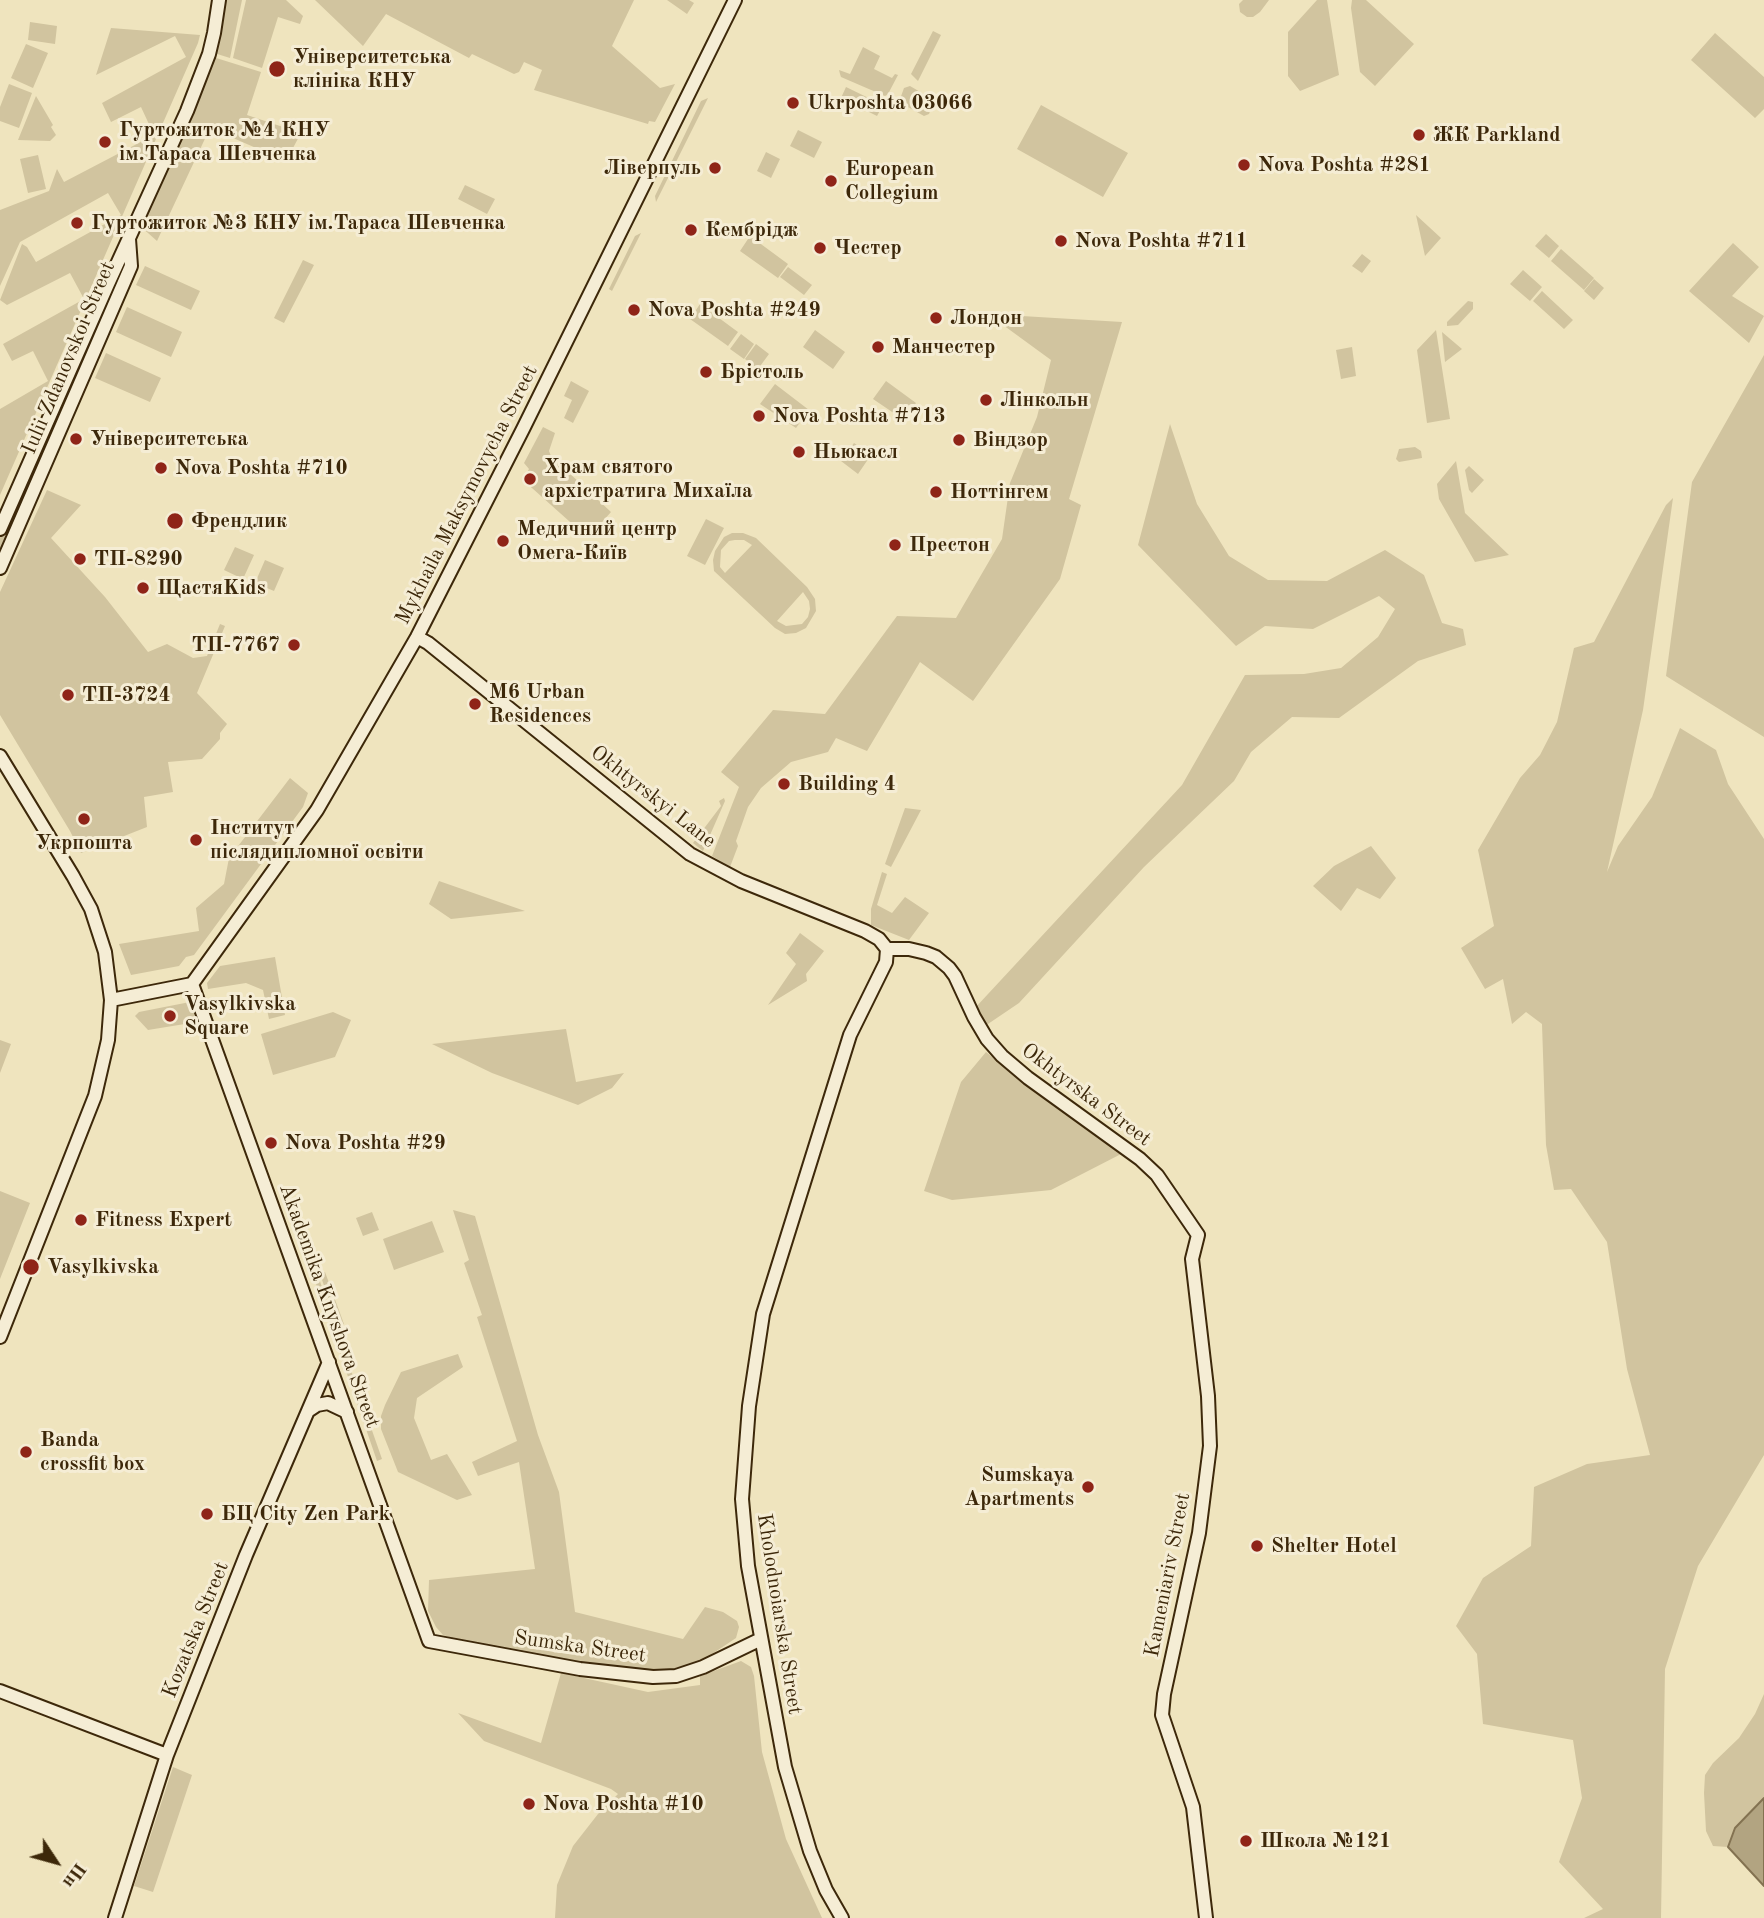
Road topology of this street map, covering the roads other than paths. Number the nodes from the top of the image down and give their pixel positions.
1 (219, 0) edge
2 (736, 0) edge
3 (129, 239) junction
4 (0, 529) edge
5 (0, 568) edge
6 (417, 637) junction
7 (0, 756) edge
8 (887, 949) junction
9 (192, 984) junction
10 (111, 1000) junction
11 (1198, 1235) joint
12 (0, 1337) edge
13 (329, 1362) junction
14 (307, 1411) junction
15 (347, 1412) junction
16 (761, 1639) junction
17 (429, 1641) joint
18 (0, 1691) edge
19 (167, 1755) junction
20 (115, 1918) edge
21 (842, 1918) edge
22 (1206, 1918) edge

1 - 3 street, Iulii Zdanovskoi Street
2 - 6 street, Mykhaila Maksymovycha Street
3 - 4 street, Iulii Zdanovskoi Street
3 - 5 street, Iulii Zdanovskoi Street
6 - 8 street, Okhtyrskyi Lane
6 - 9 street, Mykhaila Maksymovycha Street
7 - 10 street
8 - 11 street, Okhtyrska Street
8 - 16 street, Kholodnoiarska Street
9 - 10 street
9 - 13 street, Akademika Knyshova Street
10 - 12 street
11 - 22 street, Kameniariv Street
13 - 14 street, Kozatska Street
13 - 15 street, Akademika Knyshova Street
14 - 15 street
14 - 19 street, Kozatska Street
15 - 17 street, Akademika Knyshova Street
16 - 17 street, Sumska Street
16 - 21 street, Kholodnoiarska Street
18 - 19 street
19 - 20 street, Kozatska Street

